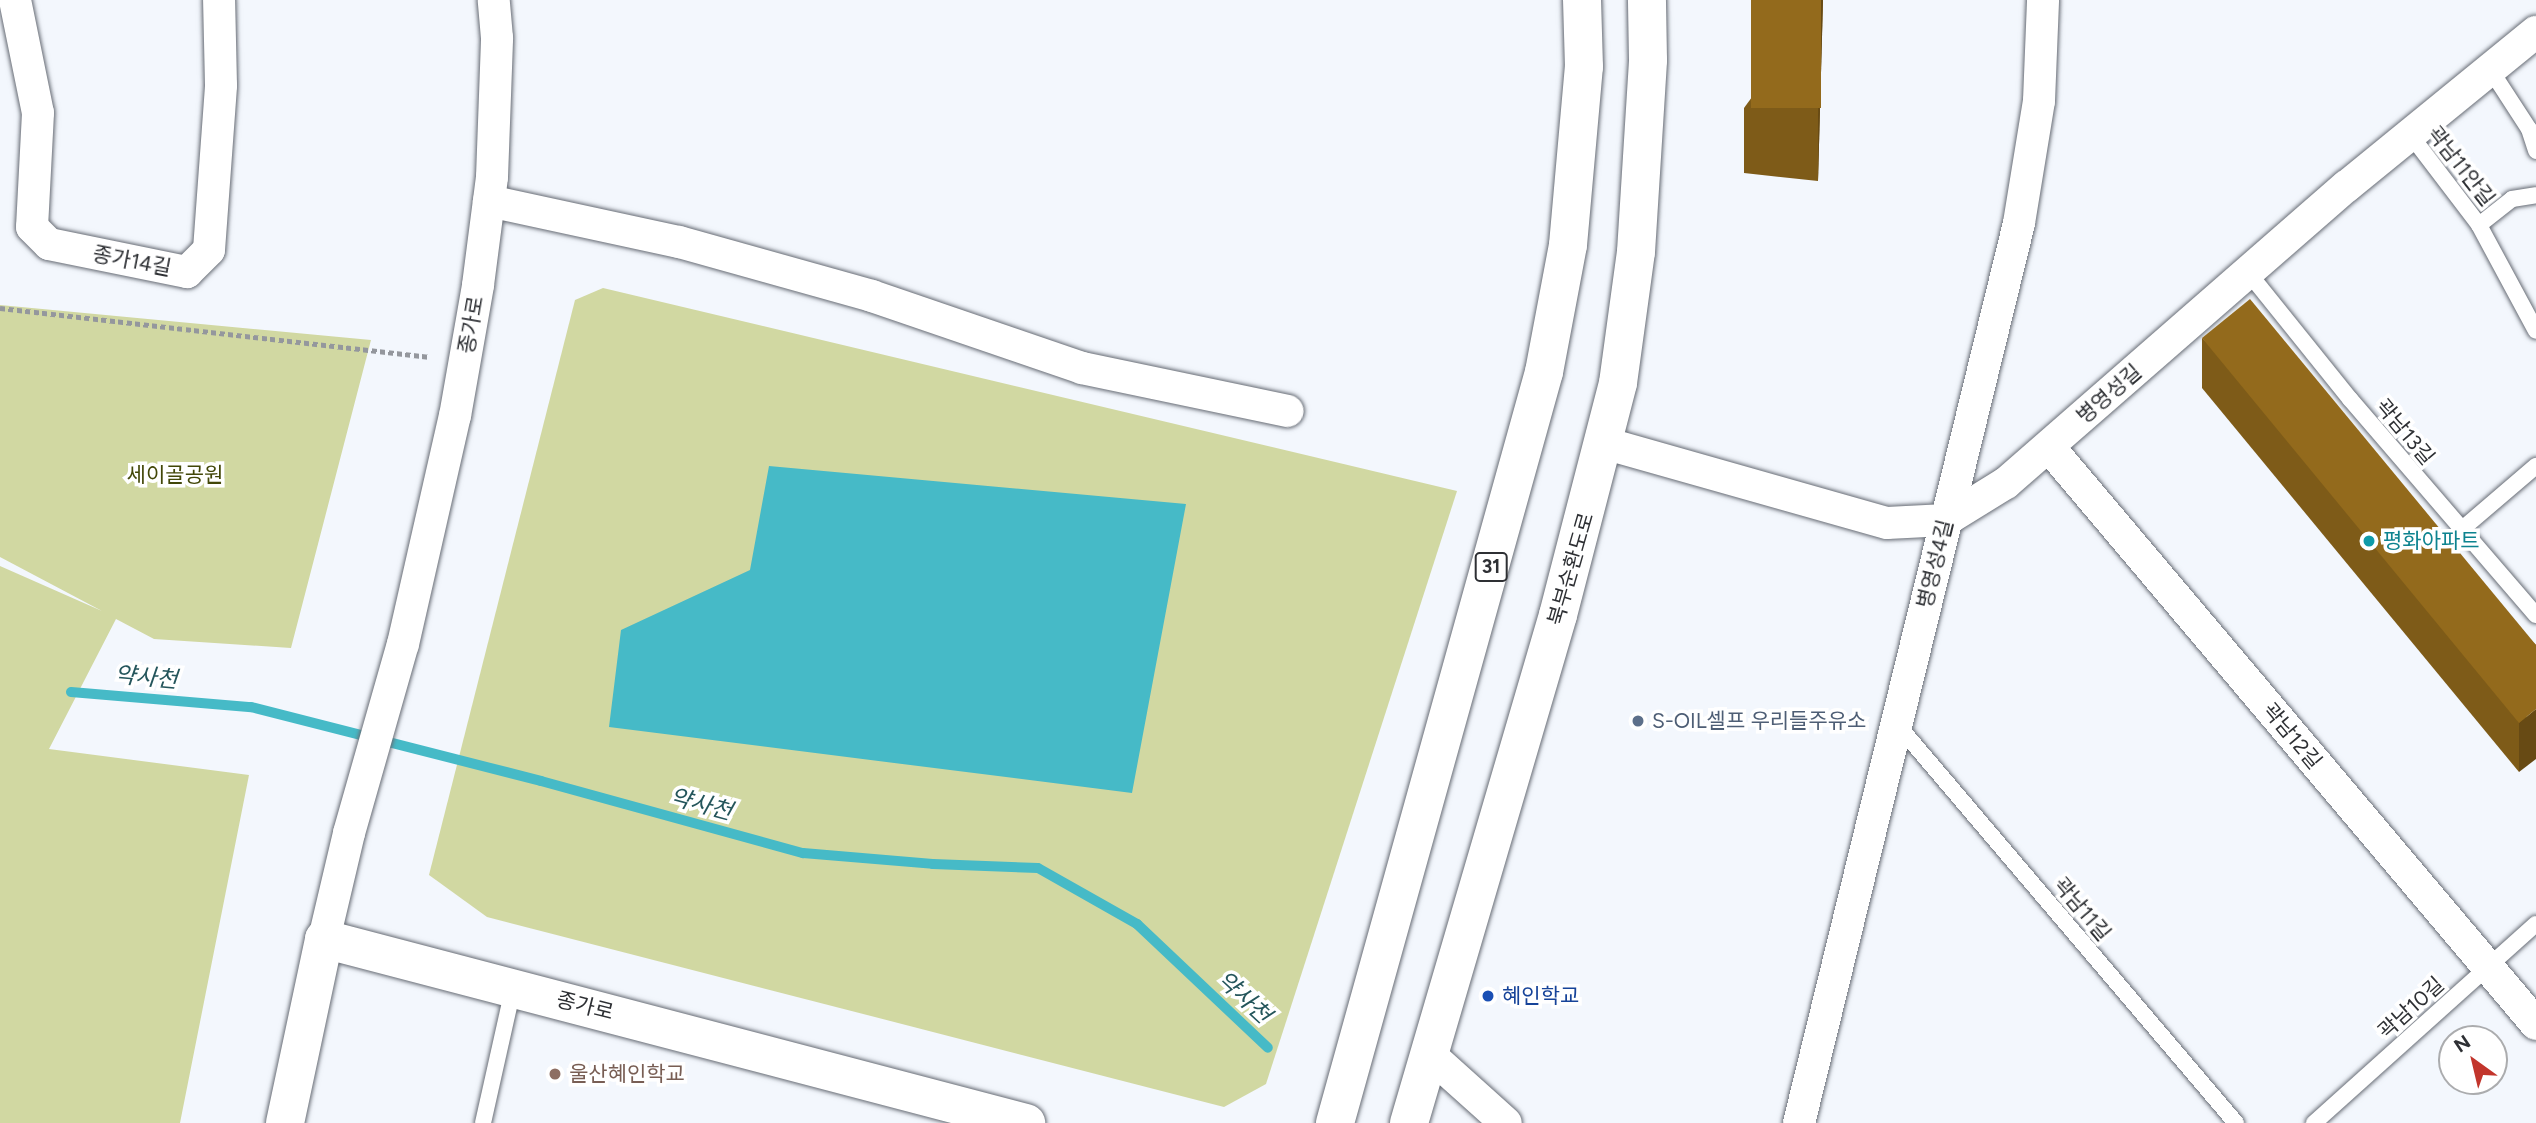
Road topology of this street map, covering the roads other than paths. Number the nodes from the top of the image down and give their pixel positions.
1 (15, 0) edge
2 (219, 0) edge
3 (494, 0) edge
4 (1582, 0) edge
5 (1647, 0) edge
6 (2043, 0) edge
7 (2536, 32) edge
8 (2490, 69) junction
9 (2409, 133) junction
10 (2536, 151) edge
11 (2535, 189) edge
12 (489, 201) junction
13 (2479, 225) junction
14 (2248, 271) junction
15 (2536, 331) edge
16 (1288, 411) dead end
17 (1604, 443) junction
18 (2049, 447) junction
19 (2536, 466) edge
20 (1946, 520) junction
21 (2461, 530) junction
22 (2536, 615) edge
23 (1896, 723) junction
24 (2536, 924) edge
25 (324, 939) junction
26 (2487, 968) junction
27 (513, 989) junction
28 (2536, 1024) edge
29 (1429, 1054) junction
30 (285, 1123) edge
31 (483, 1123) edge
32 (1026, 1123) edge
33 (1335, 1123) edge
34 (1409, 1123) edge
35 (1506, 1123) edge
36 (1799, 1123) edge
37 (2236, 1123) edge
38 (2314, 1123) edge

1 - 2 street, 종가14길
3 - 12 street, 종가로
4 - 33 main road, 31
5 - 17 main road, 북부순환도로
6 - 20 street, 병영성4길
7 - 8 street, 병영성길
8 - 9 street, 병영성길
8 - 10 lane
9 - 13 lane, 곽남11안길
9 - 14 street, 병영성길
11 - 13 lane, 곽남11안길
12 - 16 street
12 - 25 street, 종가로
13 - 15 lane, 곽남11안길
14 - 18 street, 병영성길
14 - 21 lane, 곽남13길
17 - 20 street, 병영성길
17 - 29 main road, 북부순환도로
18 - 20 street, 병영성길
18 - 26 street, 곽남12길
19 - 21 lane
20 - 23 street, 병영성4길
21 - 22 lane, 곽남13길
23 - 36 street, 병영성4길
23 - 37 lane, 곽남11길
24 - 26 lane, 곽남10길
25 - 27 main road, 종가로
25 - 30 main road
26 - 28 street, 곽남12길
26 - 38 lane, 곽남10길
27 - 31 lane
27 - 32 main road, 종가로
29 - 34 main road, 북부순환도로
29 - 35 street

